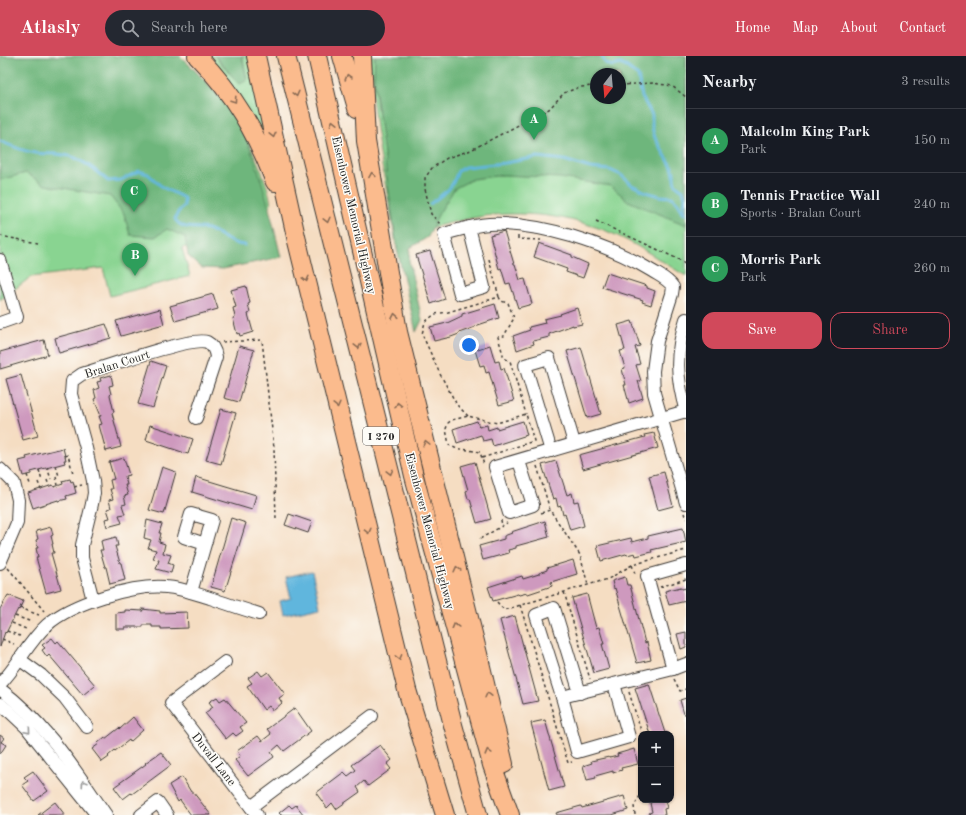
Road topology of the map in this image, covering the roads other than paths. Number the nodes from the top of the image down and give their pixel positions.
1 (197, 56) edge
2 (256, 56) edge
3 (286, 56) edge
4 (317, 56) edge
5 (342, 56) edge
6 (362, 56) edge
7 (366, 141) junction
8 (469, 227) junction
9 (297, 241) junction
10 (0, 260) edge
11 (686, 319) edge
12 (0, 323) edge
13 (686, 411) edge
14 (196, 418) dead end
15 (661, 418) junction
16 (574, 443) junction
17 (552, 451) junction
18 (519, 460) dead end
19 (0, 469) edge
20 (685, 507) edge
21 (205, 544) dead end
22 (1, 561) edge
23 (686, 565) edge
24 (191, 592) junction
25 (93, 600) junction
26 (259, 614) dead end
27 (19, 659) junction
28 (225, 662) dead end
29 (686, 664) edge
30 (674, 674) junction
31 (0, 684) edge
32 (614, 684) junction
33 (0, 689) edge
34 (580, 693) junction
35 (562, 697) junction
36 (0, 704) edge
37 (372, 716) dead end
38 (87, 727) dead end
39 (254, 811) edge
40 (97, 815) edge
41 (106, 815) edge
42 (141, 815) edge
43 (167, 815) edge
44 (445, 815) edge
45 (478, 815) edge
46 (510, 815) edge
47 (515, 815) edge

1 -> 9 highway
2 -> 9 highway, I 270
3 -> 45 highway, I 270
46 -> 4 highway, Eisenhower Memorial Highway / I 270
7 -> 5 highway
6 - 7 highway
47 -> 7 highway
8 - 8 street
8 - 15 street
9 -> 44 highway, I 270
10 - 12 street
11 - 13 street
13 - 15 street
14 - 25 street, Bralan Court
15 - 16 street
15 - 20 street
16 - 17 street
16 - 17 street
17 - 18 street
19 - 22 street
21 - 24 street
23 - 30 street
24 - 25 street
24 - 26 street
25 - 27 street
27 - 31 street
27 - 38 street
28 - 39 street, Duvall Lane
29 - 30 street
30 - 32 street
32 - 34 street
32 - 35 street
41 -> 33 street
34 - 35 street
34 - 35 street
36 -> 40 street
37 - 39 street
42 - 43 street

